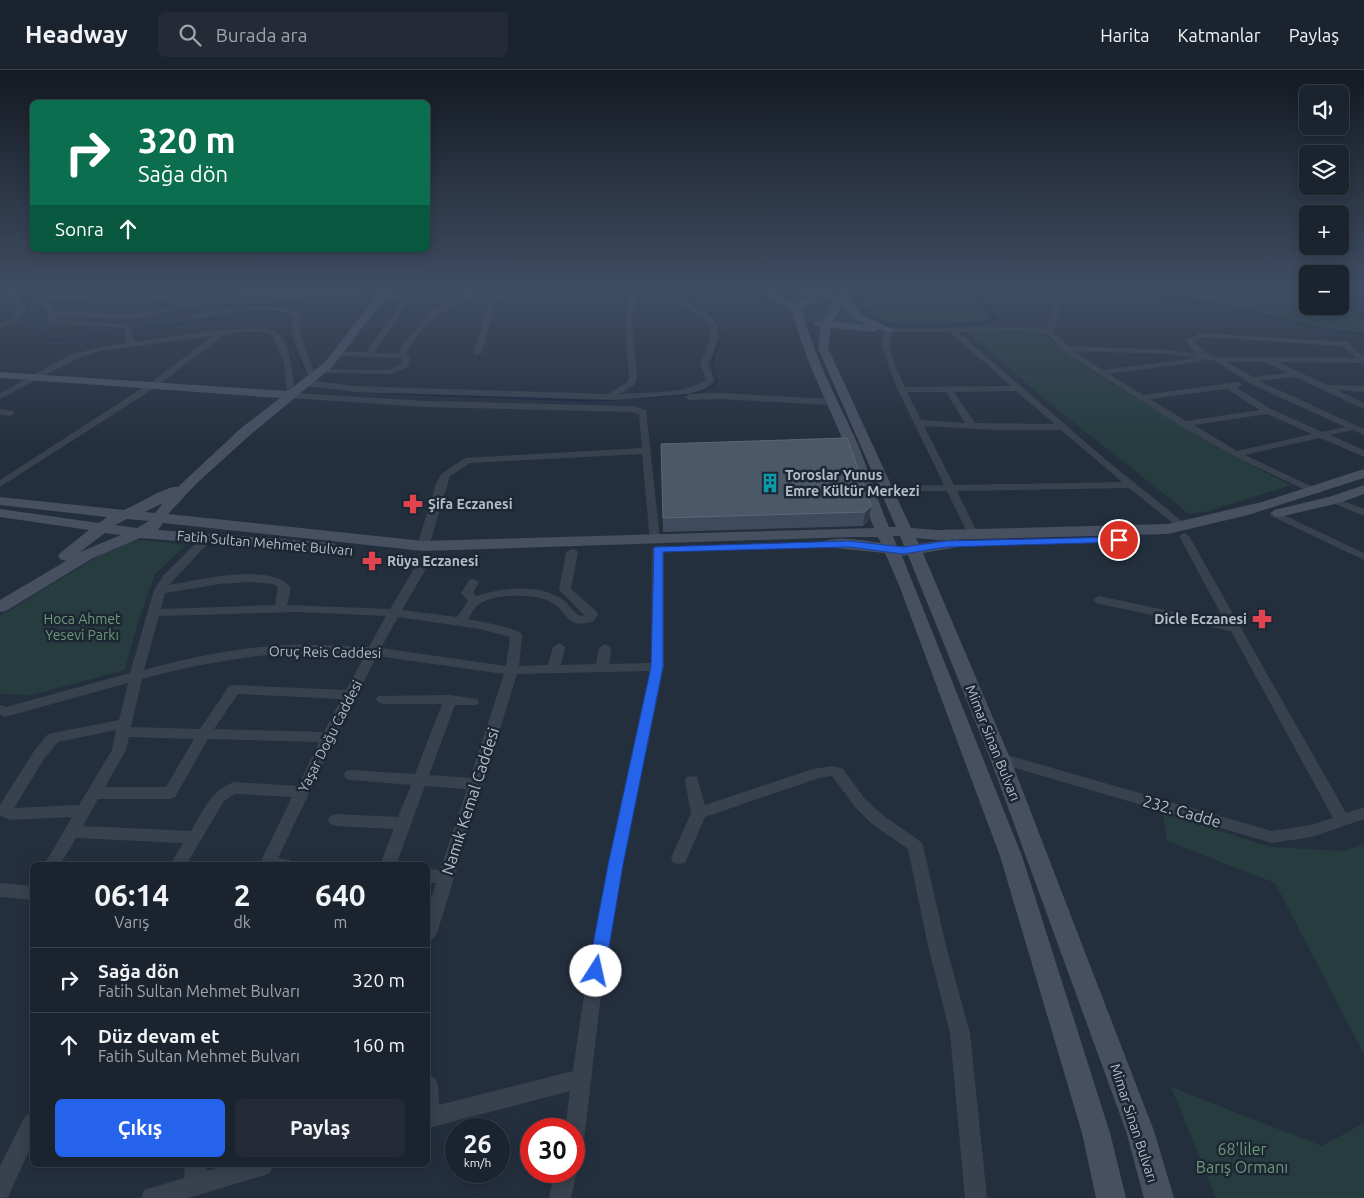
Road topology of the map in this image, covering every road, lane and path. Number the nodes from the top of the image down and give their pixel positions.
1 (130, 341) edge
2 (158, 341) edge
3 (213, 341) edge
4 (278, 341) edge
5 (299, 341) edge
6 (346, 341) edge
7 (378, 341) edge
8 (410, 341) edge
9 (481, 341) edge
10 (630, 341) edge
11 (715, 341) edge
12 (806, 341) edge
13 (822, 341) edge
14 (886, 341) edge
15 (964, 341) edge
16 (1058, 341) edge
17 (1190, 341) edge
18 (1291, 341) edge
19 (130, 344) junction
20 (1066, 348) junction
21 (478, 353) dead end
22 (336, 354) junction
23 (368, 355) junction
24 (405, 356) junction
25 (1213, 358) junction
26 (1264, 359) junction
27 (1364, 361) edge
28 (1101, 373) junction
29 (1296, 374) junction
30 (0, 375) edge
31 (33, 377) junction
32 (312, 377) junction
33 (1253, 382) junction
34 (153, 385) junction
35 (1322, 386) junction
36 (1230, 387) junction
37 (1018, 388) junction
38 (948, 389) junction
39 (1364, 389) edge
40 (902, 390) junction
41 (291, 395) junction
42 (0, 396) edge
43 (608, 397) junction
44 (1141, 398) junction
45 (831, 402) junction
46 (1364, 406) edge
47 (633, 409) junction
48 (1268, 411) junction
49 (0, 412) edge
50 (10, 413) dead end
51 (918, 423) junction
52 (1184, 424) junction
53 (972, 426) junction
54 (1063, 427) junction
55 (1354, 427) junction
56 (1364, 432) edge
57 (1321, 435) junction
58 (647, 451) junction
59 (1236, 454) junction
60 (1364, 454) edge
61 (1364, 474) edge
62 (190, 481) junction
63 (0, 484) edge
64 (1131, 485) junction
65 (949, 488) junction
66 (887, 489) junction
67 (1364, 489) edge
68 (1316, 490) junction
69 (1334, 500) junction
70 (0, 501) edge
71 (0, 512) edge
72 (131, 513) junction
73 (1364, 513) edge
74 (1275, 514) junction
75 (158, 518) junction
76 (104, 528) junction
77 (1183, 531) junction
78 (139, 533) junction
79 (973, 534) junction
80 (208, 537) junction
81 (899, 541) junction
82 (1364, 544) edge
83 (657, 545) junction
84 (425, 551) junction
85 (572, 552) junction
86 (1352, 552) junction
87 (1364, 557) edge
88 (473, 582) dead end
89 (160, 590) junction
90 (0, 594) edge
91 (1099, 600) dead end
92 (474, 602) junction
93 (0, 607) edge
94 (281, 607) junction
95 (395, 612) junction
96 (153, 613) junction
97 (460, 622) junction
98 (1234, 628) junction
99 (558, 647) dead end
100 (605, 648) dead end
101 (374, 651) junction
102 (657, 667) junction
103 (602, 668) junction
104 (554, 669) junction
105 (512, 670) junction
106 (136, 676) junction
107 (350, 695) junction
108 (383, 699) dead end
109 (450, 700) junction
110 (472, 702) dead end
111 (2, 714) edge
112 (124, 728) junction
113 (204, 734) junction
114 (328, 737) junction
115 (1000, 758) junction
116 (351, 776) dead end
117 (420, 780) junction
118 (692, 781) dead end
119 (476, 784) junction
120 (95, 792) junction
121 (302, 792) junction
122 (85, 811) junction
123 (699, 813) junction
124 (1364, 813) edge
125 (336, 820) dead end
126 (1342, 820) junction
127 (404, 823) junction
128 (72, 832) junction
129 (195, 837) junction
130 (679, 858) dead end
131 (54, 862) edge
132 (180, 862) edge
133 (268, 862) edge
134 (389, 862) edge
135 (433, 878) edge
136 (0, 890) edge
137 (30, 893) edge
138 (430, 911) edge
139 (582, 1078) junction
140 (430, 1117) edge
141 (577, 1118) edge
142 (30, 1127) edge
143 (249, 1167) edge
144 (195, 1175) edge
145 (563, 1183) edge
146 (0, 1189) edge
147 (153, 1198) edge
148 (560, 1198) edge
149 (976, 1198) edge
150 (1111, 1198) edge
151 (1159, 1198) edge

1 - 19 street
2 - 19 street
3 - 34 street
4 - 41 street
5 - 32 street
6 - 22 street
7 - 23 street
8 - 24 street
9 - 21 street
10 - 43 street
11 - 43 street
12 - 45 street, Mimar Sinan Bulvarı
13 - 66 street, Mimar Sinan Bulvarı
14 - 40 street
15 - 37 street
16 - 20 street
17 - 25 street
18 - 27 street
19 - 31 street
20 - 25 street
20 - 28 street
22 - 23 street
22 - 32 street
23 - 24 street
24 - 32 street
25 - 26 street
25 - 28 street
25 - 33 street
26 - 27 street
26 - 29 street
28 - 44 street
29 - 33 street
29 - 35 street
30 - 31 street
31 - 34 street
31 - 42 street
32 - 41 street
32 - 43 street
33 - 36 street
33 - 55 street
34 - 41 street
34 - 63 street
35 - 39 street
35 - 46 street
36 - 44 street
36 - 48 street
37 - 38 street
37 - 54 street
38 - 40 street
38 - 53 street
40 - 51 street
41 - 47 street
41 - 62 street
44 - 52 street
45 - 47 street
45 - 81 street, Mimar Sinan Bulvarı
47 - 58 street
48 - 52 street
48 - 57 street
49 - 50 street
51 - 53 street
51 - 65 street
52 - 59 street
53 - 54 street
54 - 64 street
55 - 56 street
55 - 57 street
57 - 59 street
57 - 60 street
58 - 83 street
58 - 84 street, Yaşar Doğu Caddesi
59 - 68 street
61 - 68 street, Fatih Sultan Mehmet Bulvarı
62 - 72 street
62 - 75 street
64 - 65 street
64 - 77 street
65 - 66 street
65 - 79 street
66 - 81 street, Mimar Sinan Bulvarı
67 - 69 street, Fatih Sultan Mehmet Bulvarı
68 - 77 street, Fatih Sultan Mehmet Bulvarı
69 - 73 street
69 - 74 street, Fatih Sultan Mehmet Bulvarı
70 - 72 street, Fatih Sultan Mehmet Bulvarı
71 - 76 street, Fatih Sultan Mehmet Bulvarı
72 - 75 street, Fatih Sultan Mehmet Bulvarı
72 - 76 street
74 - 77 street, Fatih Sultan Mehmet Bulvarı
74 - 86 street
75 - 78 street
75 - 84 street, Fatih Sultan Mehmet Bulvarı
76 - 78 street, Fatih Sultan Mehmet Bulvarı
76 - 90 street
77 - 79 street, Fatih Sultan Mehmet Bulvarı
77 - 81 street, Fatih Sultan Mehmet Bulvarı
77 - 98 street
78 - 80 street, Fatih Sultan Mehmet Bulvarı
78 - 93 street
79 - 81 street, Fatih Sultan Mehmet Bulvarı
80 - 84 street, Fatih Sultan Mehmet Bulvarı
80 - 89 street
81 - 83 street, Fatih Sultan Mehmet Bulvarı
81 - 115 street, Mimar Sinan Bulvarı
81 - 150 street, Mimar Sinan Bulvarı
82 - 86 street
83 - 84 street, Fatih Sultan Mehmet Bulvarı
83 - 85 street, Fatih Sultan Mehmet Bulvarı
83 - 102 street
84 - 85 street, Fatih Sultan Mehmet Bulvarı
84 - 95 street, Yaşar Doğu Caddesi
85 - 92 street
86 - 87 street
88 - 92 street
89 - 94 street
89 - 96 street
91 - 98 street
92 - 97 street
94 - 95 street
94 - 96 street
95 - 97 street
95 - 101 street, Yaşar Doğu Caddesi
96 - 106 street
97 - 105 street, Namık Kemal Caddesi
98 - 126 street
99 - 104 street
100 - 103 street
101 - 105 street, Oruç Reis Caddesi
101 - 106 street, Oruç Reis Caddesi
101 - 107 street, Yaşar Doğu Caddesi
102 - 103 street, Oruç Reis Caddesi
102 - 139 street
103 - 104 street, Oruç Reis Caddesi
104 - 105 street, Oruç Reis Caddesi
105 - 119 street, Namık Kemal Caddesi
106 - 111 street, Oruç Reis Caddesi
106 - 112 street
107 - 113 street
107 - 114 street, Yaşar Doğu Caddesi
108 - 109 street
109 - 110 street
109 - 117 street
112 - 113 street
112 - 120 street
112 - 122 street
113 - 114 street
113 - 120 street
114 - 121 street, Yaşar Doğu Caddesi
115 - 126 street, 232. Cadde
115 - 151 street, Mimar Sinan Bulvarı
116 - 117 street
117 - 119 street
117 - 127 street
118 - 123 street
119 - 135 street, Namık Kemal Caddesi
120 - 122 street
121 - 129 street
121 - 133 street, Yaşar Doğu Caddesi
122 - 128 street
123 - 130 street
123 - 149 street
124 - 126 street, 232. Cadde
125 - 127 street
127 - 134 street
128 - 129 street
128 - 131 street
129 - 132 street
135 - 138 street, Namık Kemal Caddesi
136 - 137 street
139 - 140 street
139 - 141 street
142 - 146 street
143 - 144 street
144 - 147 street
145 - 148 street

